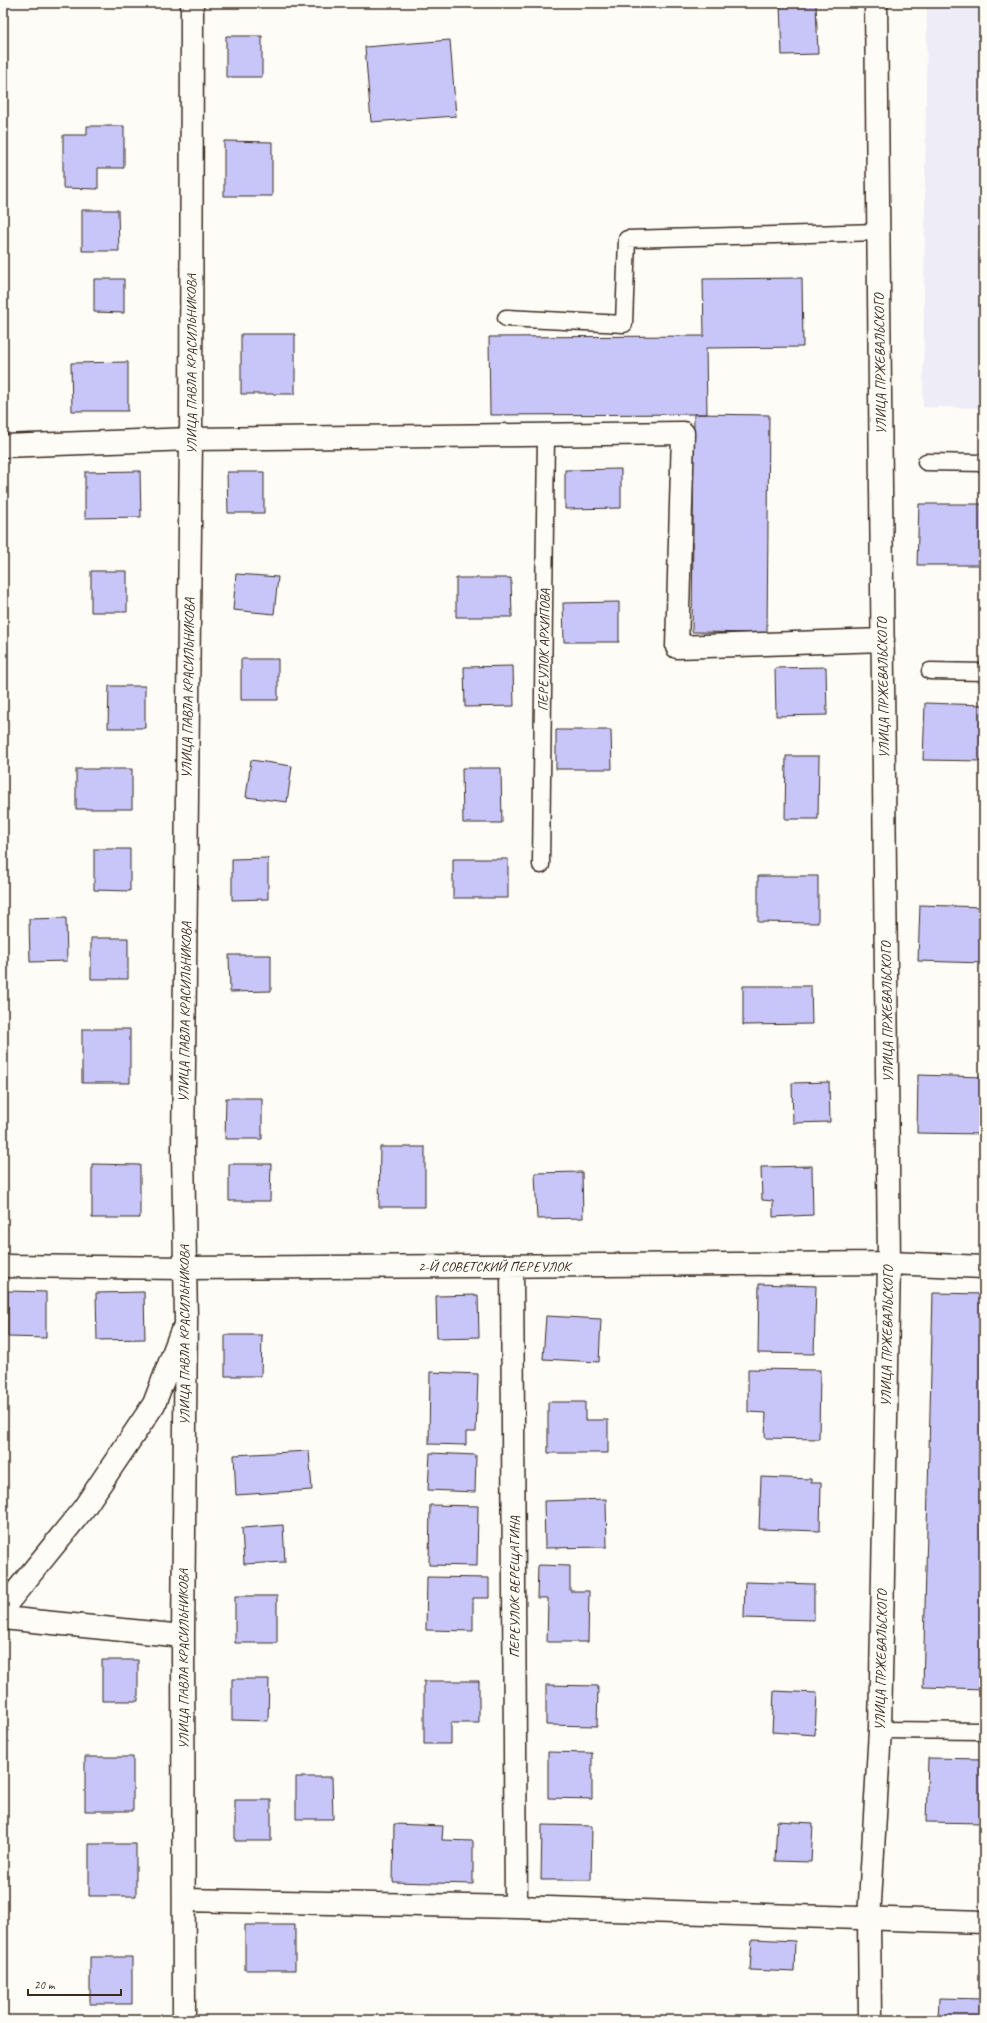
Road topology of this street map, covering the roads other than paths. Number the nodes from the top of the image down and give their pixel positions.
1 (192, 3) edge
2 (876, 3) edge
3 (879, 232) junction
4 (506, 318) dead end
5 (546, 435) junction
6 (191, 439) junction
7 (3, 446) edge
8 (926, 462) dead end
9 (984, 463) edge
10 (883, 640) junction
11 (930, 671) dead end
12 (984, 672) edge
13 (541, 865) dead end
14 (889, 1263) junction
15 (3, 1266) edge
16 (512, 1266) junction
17 (184, 1268) junction
18 (984, 1268) edge
19 (186, 1319) junction
20 (3, 1608) edge
21 (3, 1618) edge
22 (183, 1636) junction
23 (880, 1730) junction
24 (984, 1731) edge
25 (184, 1900) junction
26 (516, 1908) junction
27 (869, 1919) junction
28 (984, 1922) edge
29 (184, 2020) edge
30 (870, 2020) edge

1 - 6 street, УЛИЦА ПАВЛА КРАСИЛЬНИКОВА
2 - 3 street, УЛИЦА ПРЖЕВАЛЬСКОГО
3 - 4 lane
3 - 10 street, УЛИЦА ПРЖЕВАЛЬСКОГО
5 - 6 street
5 - 10 street
5 - 13 lane, ПЕРЕУЛОК АРХИПОВА
6 - 7 street
6 - 17 street, УЛИЦА ПАВЛА КРАСИЛЬНИКОВА
8 - 9 lane
10 - 14 street, УЛИЦА ПРЖЕВАЛЬСКОГО
11 - 12 lane
14 - 16 street, 2-Й СОВЕТСКИЙ ПЕРЕУЛОК
14 - 18 street, 2-Й СОВЕТСКИЙ ПЕРЕУЛОК
14 - 23 street, УЛИЦА ПРЖЕВАЛЬСКОГО
15 - 17 street, 2-Й СОВЕТСКИЙ ПЕРЕУЛОК
16 - 17 street, 2-Й СОВЕТСКИЙ ПЕРЕУЛОК
16 - 26 street, ПЕРЕУЛОК ВЕРЕЩАГИНА
17 - 19 street, УЛИЦА ПАВЛА КРАСИЛЬНИКОВА
19 - 20 street
19 - 22 street, УЛИЦА ПАВЛА КРАСИЛЬНИКОВА
21 - 22 street
22 - 25 street, УЛИЦА ПАВЛА КРАСИЛЬНИКОВА
23 - 24 lane
23 - 27 street, УЛИЦА ПРЖЕВАЛЬСКОГО
25 - 26 street
25 - 29 street, УЛИЦА ПАВЛА КРАСИЛЬНИКОВА
26 - 27 street
27 - 28 street
27 - 30 street, УЛИЦА ПРЖЕВАЛЬСКОГО

